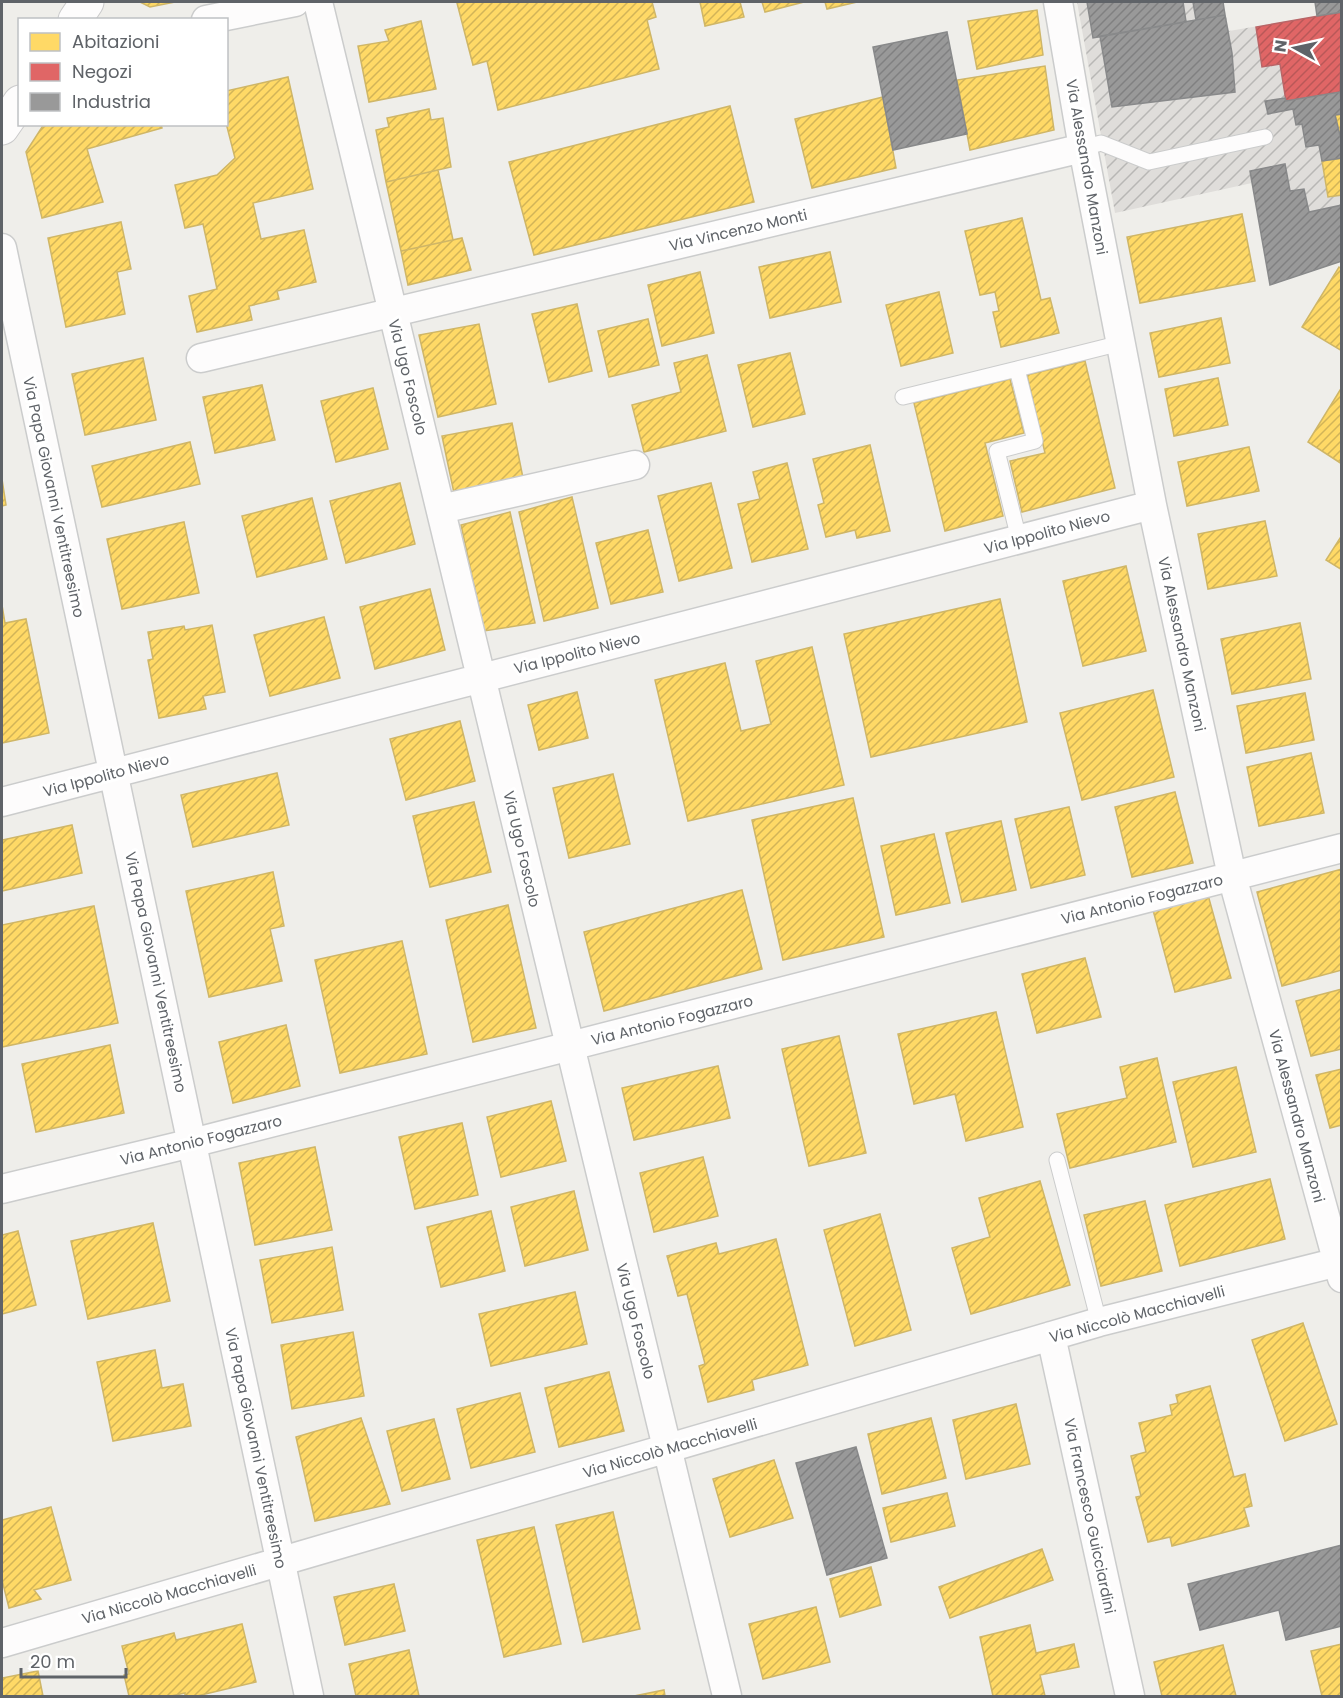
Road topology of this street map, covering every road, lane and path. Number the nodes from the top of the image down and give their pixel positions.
1 (295, 2) edge
2 (318, 2) edge
3 (1058, 2) edge
4 (216, 18) edge
5 (18, 105) edge
6 (2, 128) edge
7 (1265, 137) dead end
8 (1083, 148) junction
9 (2, 248) edge
10 (393, 313) junction
11 (1120, 344) junction
12 (201, 358) dead end
13 (1017, 369) junction
14 (903, 397) dead end
15 (635, 465) dead end
16 (1152, 505) junction
17 (441, 509) junction
18 (1019, 539) junction
19 (481, 678) junction
20 (114, 773) junction
21 (2, 802) edge
22 (1341, 848) edge
23 (1232, 876) junction
24 (570, 1046) junction
25 (192, 1143) junction
26 (1057, 1160) dead end
27 (2, 1189) edge
28 (1340, 1267) edge
29 (1099, 1322) junction
30 (1051, 1336) junction
31 (667, 1449) junction
32 (280, 1562) junction
33 (2, 1643) edge
34 (309, 1696) edge
35 (727, 1696) edge
36 (1130, 1696) edge

1 - 4 street
2 - 10 street, Via Ugo Foscolo
3 - 8 street, Via Alessandro Manzoni
5 - 6 main road
7 - 8 lane
8 - 10 street, Via Vincenzo Monti
8 - 11 street, Via Alessandro Manzoni
9 - 20 street, Via Papa Giovanni Ventitreesimo
10 - 12 street, Via Vincenzo Monti
10 - 17 street, Via Ugo Foscolo
11 - 13 lane
11 - 16 street, Via Alessandro Manzoni
13 - 14 lane
13 - 18 lane
15 - 17 street
16 - 18 street, Via Ippolito Nievo
16 - 23 street, Via Alessandro Manzoni
17 - 19 street, Via Ugo Foscolo
18 - 19 street, Via Ippolito Nievo
19 - 20 street, Via Ippolito Nievo
19 - 24 street, Via Ugo Foscolo
20 - 21 street, Via Ippolito Nievo
20 - 25 street, Via Papa Giovanni Ventitreesimo
22 - 23 street, Via Antonio Fogazzaro
23 - 24 street, Via Antonio Fogazzaro
23 - 28 street, Via Alessandro Manzoni
24 - 25 street, Via Antonio Fogazzaro
24 - 31 street, Via Ugo Foscolo
25 - 27 street, Via Antonio Fogazzaro
25 - 32 street, Via Papa Giovanni Ventitreesimo
26 - 29 lane
28 - 29 street, Via Niccolò Macchiavelli
29 - 30 street, Via Niccolò Macchiavelli
30 - 31 street, Via Niccolò Macchiavelli
30 - 36 street, Via Francesco Guicciardini
31 - 32 street, Via Niccolò Macchiavelli
31 - 35 street, Via Ugo Foscolo
32 - 33 street, Via Niccolò Macchiavelli
32 - 34 street, Via Papa Giovanni Ventitreesimo

